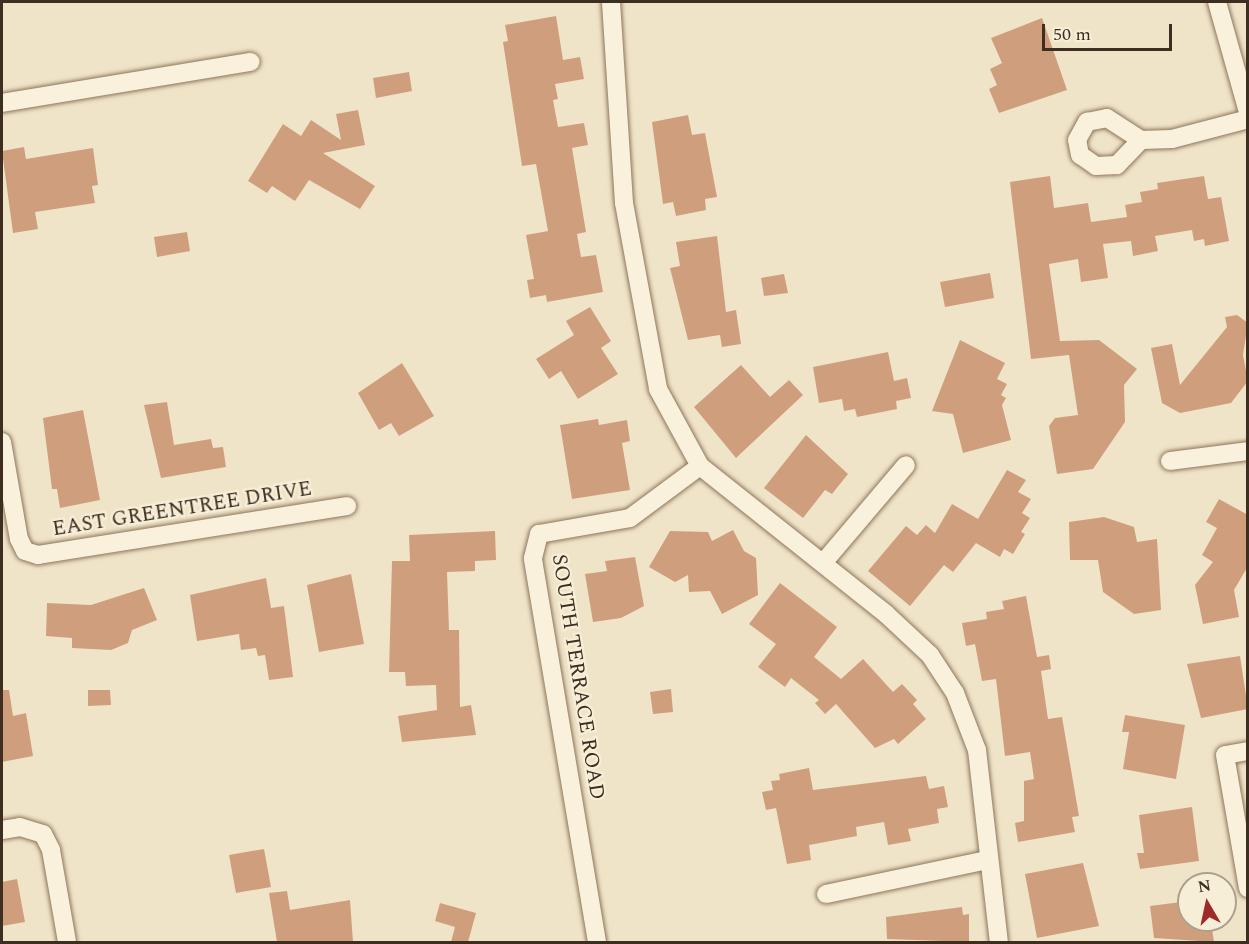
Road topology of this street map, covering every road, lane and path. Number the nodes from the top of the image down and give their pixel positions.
1 (611, 2) edge
2 (1217, 2) edge
3 (251, 62) dead end
4 (2, 103) edge
5 (1248, 112) edge
6 (1248, 119) edge
7 (1141, 140) dead end
8 (2, 442) edge
9 (1248, 452) edge
10 (1170, 461) dead end
11 (906, 465) dead end
12 (700, 466) junction
13 (347, 506) dead end
14 (823, 563) junction
15 (1248, 751) edge
16 (2, 830) edge
17 (988, 860) junction
18 (1248, 888) edge
19 (826, 894) dead end
20 (67, 942) edge
21 (597, 942) edge
22 (999, 942) edge

1 - 12 street
2 - 5 street
3 - 4 street
6 - 7 street
8 - 13 street, EAST GREENTREE DRIVE
9 - 10 street
11 - 14 street
12 - 14 street
12 - 21 street, SOUTH TERRACE ROAD
14 - 17 street
15 - 18 street
16 - 20 street
17 - 19 street
17 - 22 street

